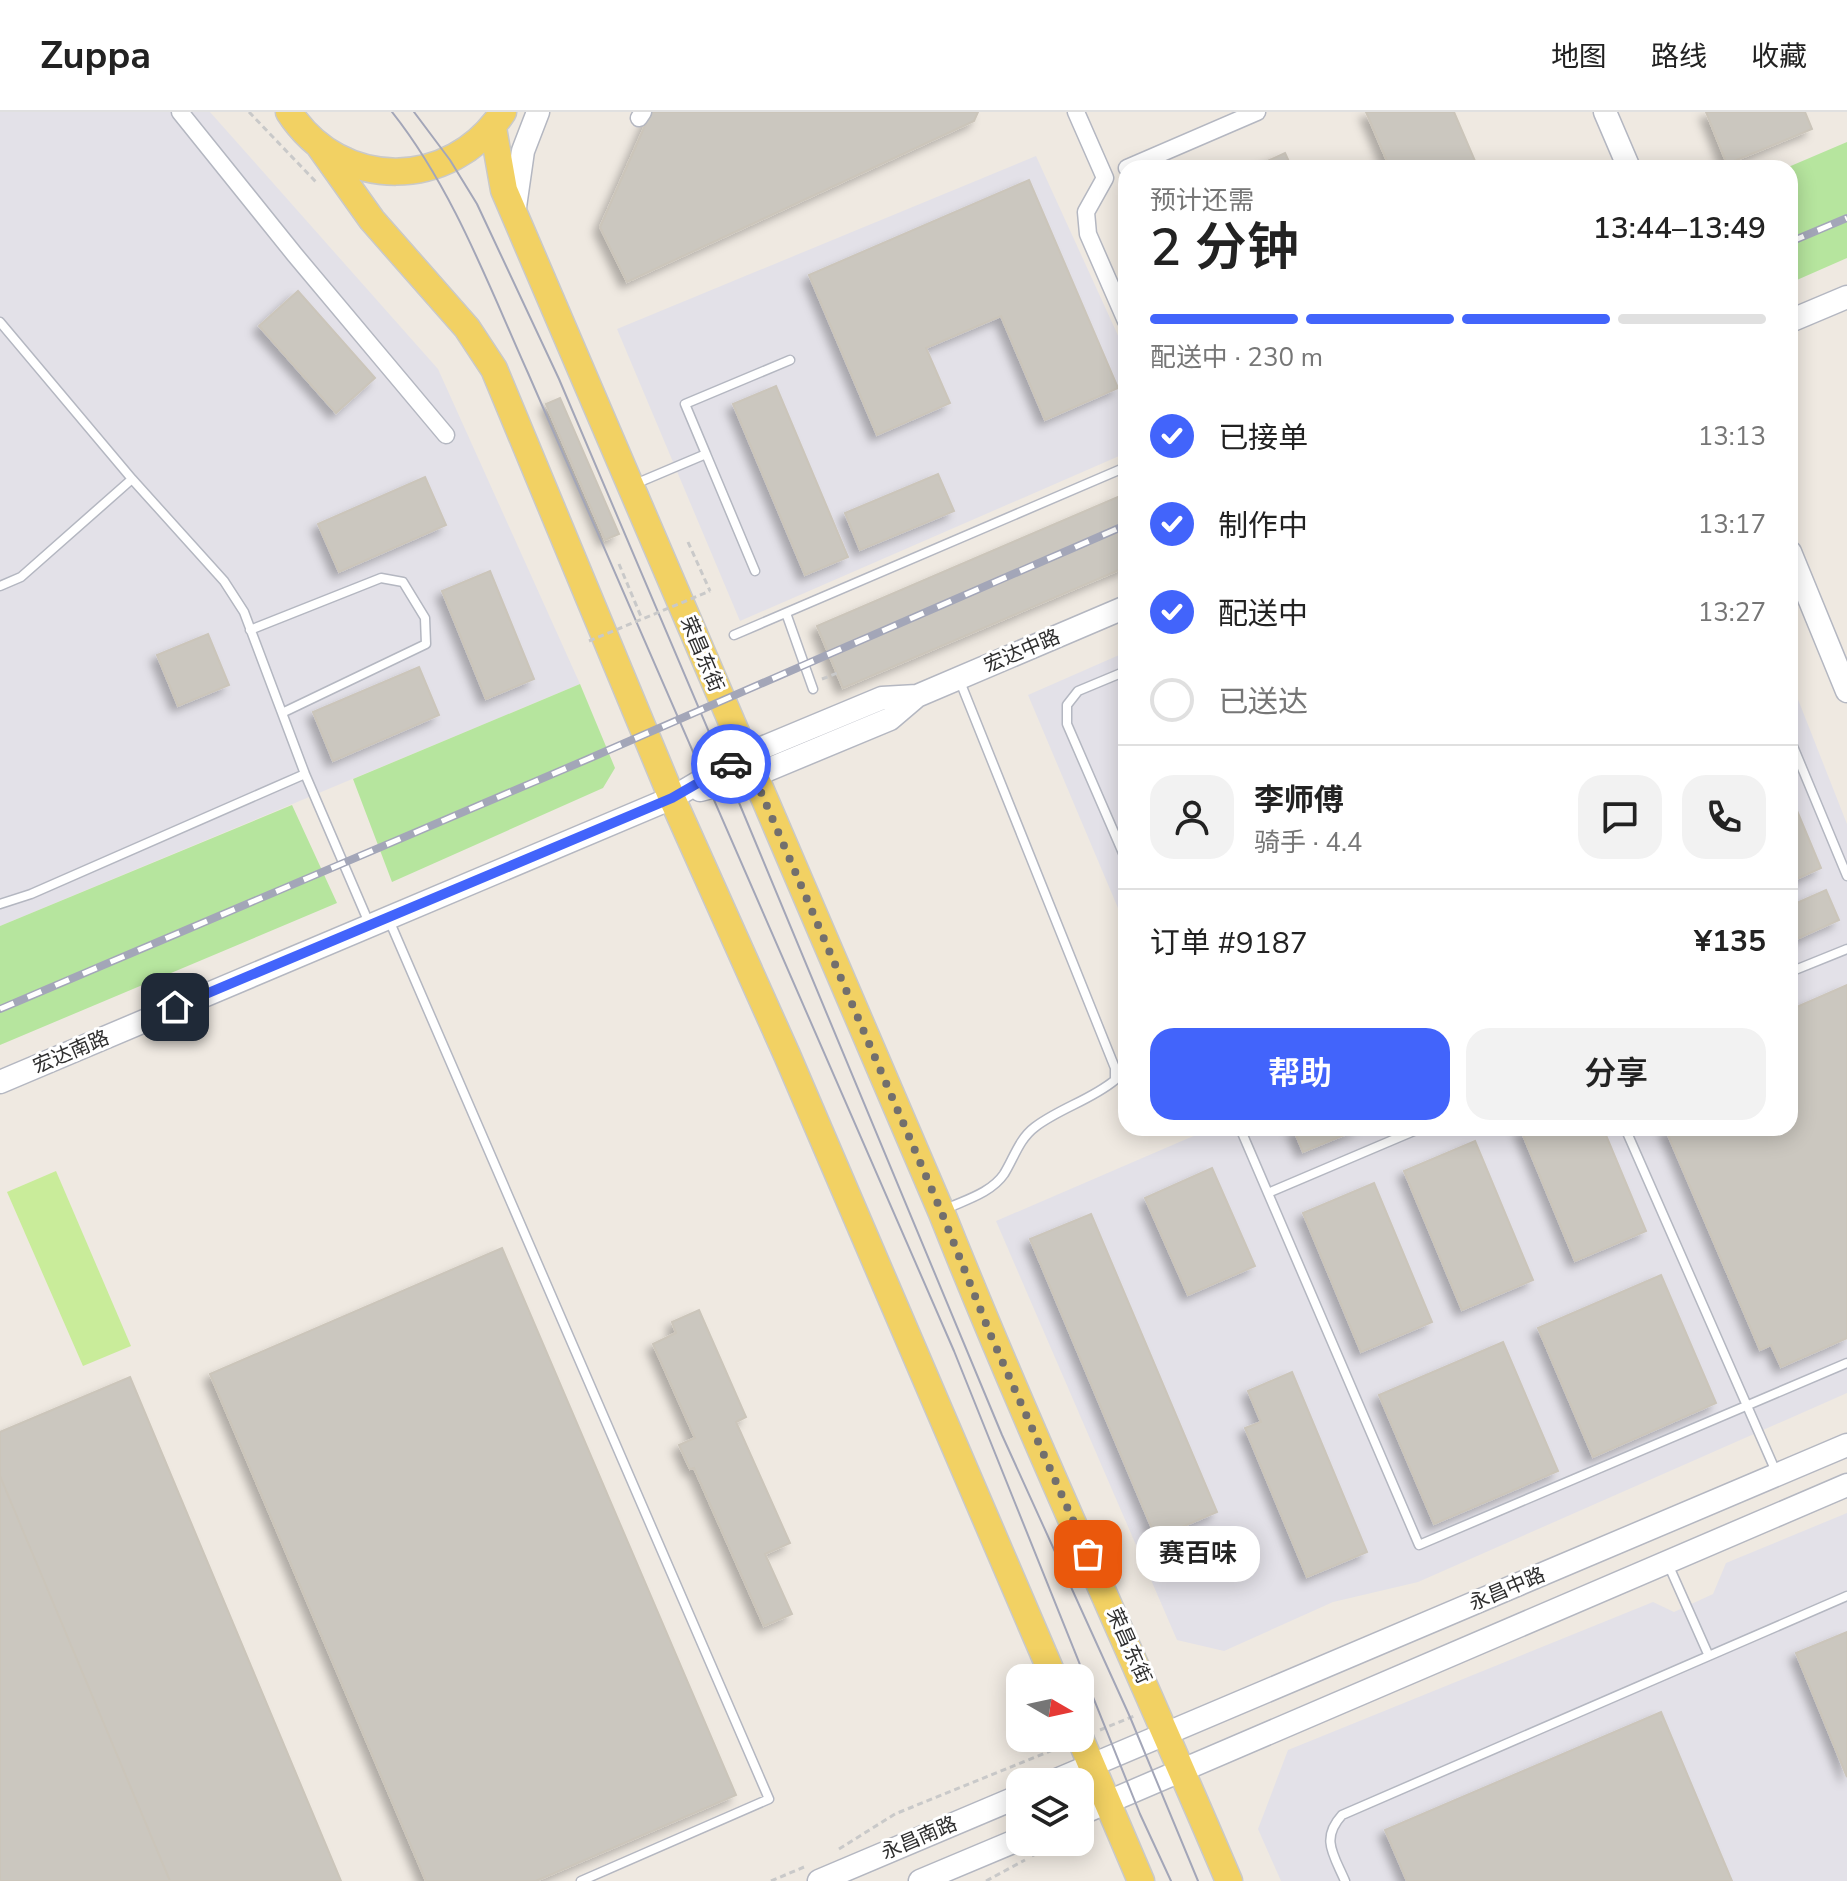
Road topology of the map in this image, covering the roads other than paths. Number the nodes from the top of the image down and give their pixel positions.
1 (180, 112) edge
2 (289, 112) edge
3 (538, 112) edge
4 (1076, 112) edge
5 (1257, 112) edge
6 (1605, 112) edge
7 (498, 120) edge
8 (320, 147) junction
9 (1146, 160) edge
10 (1626, 160) edge
11 (1118, 172) edge
12 (1098, 180) junction
13 (514, 214) junction
14 (1847, 297) edge
15 (1118, 303) edge
16 (1798, 318) edge
17 (0, 322) edge
18 (790, 360) dead end
19 (446, 435) dead end
20 (706, 454) junction
21 (1118, 470) edge
22 (132, 479) junction
23 (630, 485) junction
24 (755, 571) dead end
25 (1798, 572) edge
26 (0, 586) edge
27 (1118, 610) edge
28 (786, 613) junction
29 (250, 630) junction
30 (734, 635) dead end
31 (1118, 674) edge
32 (959, 678) junction
33 (813, 686) road end
34 (1847, 691) edge
35 (282, 713) junction
36 (1798, 758) edge
37 (749, 766) junction
38 (305, 774) junction
39 (672, 798) junction
40 (1118, 842) edge
41 (1847, 876) edge
42 (0, 904) edge
43 (378, 920) junction
44 (1847, 949) edge
45 (1798, 969) edge
46 (0, 1082) edge
47 (1243, 1136) edge
48 (1402, 1136) edge
49 (1629, 1136) edge
50 (1268, 1193) junction
51 (941, 1211) junction
52 (1847, 1363) edge
53 (1747, 1405) junction
54 (1847, 1445) edge
55 (1777, 1474) junction
56 (1847, 1485) edge
57 (1667, 1562) junction
58 (1847, 1596) edge
59 (1708, 1654) junction
60 (1048, 1664) edge
61 (1168, 1734) junction
62 (1086, 1752) edge
63 (1091, 1765) junction
64 (1084, 1768) edge
65 (1182, 1770) junction
66 (1006, 1801) edge
67 (1108, 1802) junction
68 (1094, 1808) edge
69 (1006, 1845) edge
70 (816, 1872) edge
71 (581, 1881) edge
72 (920, 1881) edge
73 (1141, 1881) edge
74 (1229, 1881) edge
75 (1345, 1881) edge

1 - 19 street
2 - 8 main road
3 - 13 street
4 - 12 street
5 - 9 street
6 - 10 street
7 - 8 main road
7 - 13 main road, 荣昌东街
8 - 39 main road
11 - 12 street
12 - 15 street
13 - 23 main road, 荣昌东街
14 - 16 street
17 - 22 lane
18 - 20 lane
20 - 23 lane
20 - 24 lane
21 - 28 lane
22 - 26 lane
22 - 29 lane
23 - 37 main road, 荣昌东街
25 - 34 street
27 - 32 street, 宏达中路
28 - 30 lane
28 - 33 lane
29 - 35 lane
29 - 35 lane
31 - 40 lane
32 - 37 street, 宏达中路
32 - 51 lane
35 - 38 lane
36 - 41 lane
37 - 39 street, 宏达中路
37 - 51 main road, 荣昌东街
38 - 42 lane
38 - 43 lane
39 - 43 street, 宏达南路
39 - 60 main road
43 - 46 street, 宏达南路
43 - 71 lane
44 - 45 lane
47 - 50 lane
48 - 50 lane
49 - 53 lane
50 - 53 lane
51 - 61 main road, 荣昌东街
52 - 53 lane
53 - 55 lane
54 - 55 street, 永昌中路
55 - 61 street, 永昌中路
56 - 57 street, 永昌中路
57 - 59 lane
57 - 65 street, 永昌中路
58 - 59 lane
59 - 75 lane
61 - 63 street, 永昌中路
61 - 65 main road, 荣昌东街
62 - 63 main road
63 - 64 street
63 - 67 main road
65 - 67 street, 永昌中路
65 - 74 main road, 荣昌东街
66 - 70 street, 永昌南路
67 - 68 street
67 - 73 main road
69 - 72 street, 永昌南路

